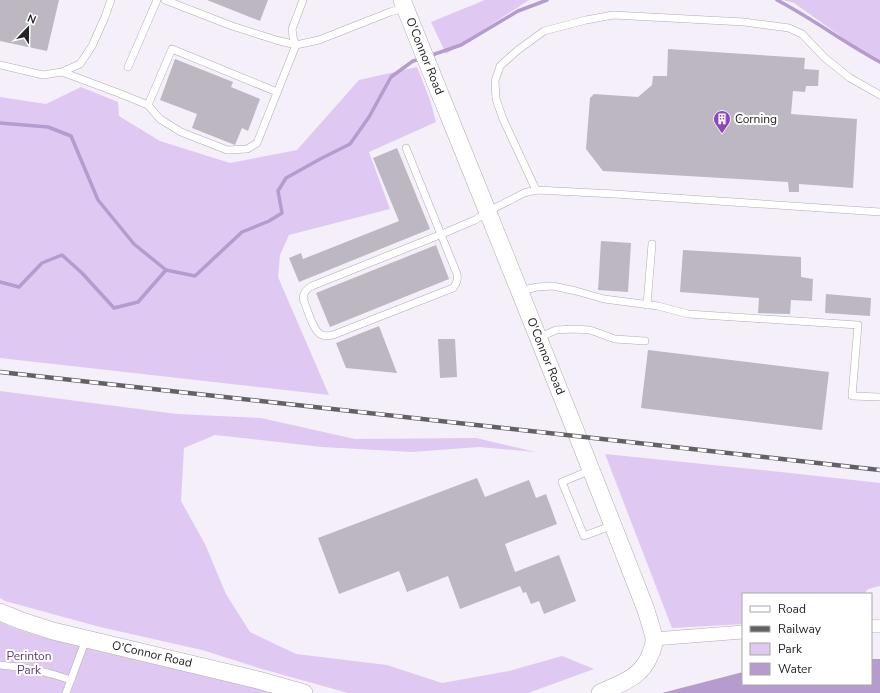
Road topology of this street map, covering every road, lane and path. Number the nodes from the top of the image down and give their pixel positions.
1 (111, 0) edge
2 (157, 0) edge
3 (165, 0) edge
4 (304, 0) edge
5 (405, 3) edge
6 (296, 45) junction
7 (0, 65) edge
8 (128, 67) dead end
9 (62, 72) junction
10 (277, 92) junction
11 (880, 95) edge
12 (148, 105) junction
13 (406, 148) dead end
14 (536, 190) junction
15 (487, 212) junction
16 (880, 212) edge
17 (442, 234) junction
18 (652, 244) dead end
19 (520, 292) junction
20 (647, 305) junction
21 (538, 338) junction
22 (645, 341) dead end
23 (880, 397) edge
24 (591, 470) junction
25 (613, 525) junction
26 (0, 612) edge
27 (742, 632) edge
28 (86, 638) junction
29 (654, 640) junction
30 (0, 665) edge
31 (71, 680) junction
32 (66, 693) edge
33 (304, 693) edge
34 (600, 693) edge

1 - 9 lane
2 - 8 lane
3 - 6 lane
4 - 6 lane
5 - 6 lane
5 - 15 street, O'Connor Road
6 - 10 lane
7 - 9 lane
9 - 12 lane
10 - 12 lane
10 - 12 lane
11 - 14 lane
13 - 17 lane
14 - 15 lane
14 - 16 lane
15 - 17 lane
15 - 19 street, O'Connor Road
17 - 17 lane
18 - 20 lane
19 - 20 lane
19 - 21 street, O'Connor Road
20 - 23 lane
21 - 22 lane
21 - 24 street, O'Connor Road
24 - 25 street, O'Connor Road
24 - 25 lane
25 - 29 street, O'Connor Road
26 - 28 street, O'Connor Road
27 - 29 street
28 - 31 lane
28 - 33 street, O'Connor Road
29 - 34 street
30 - 31 lane
31 - 32 lane

